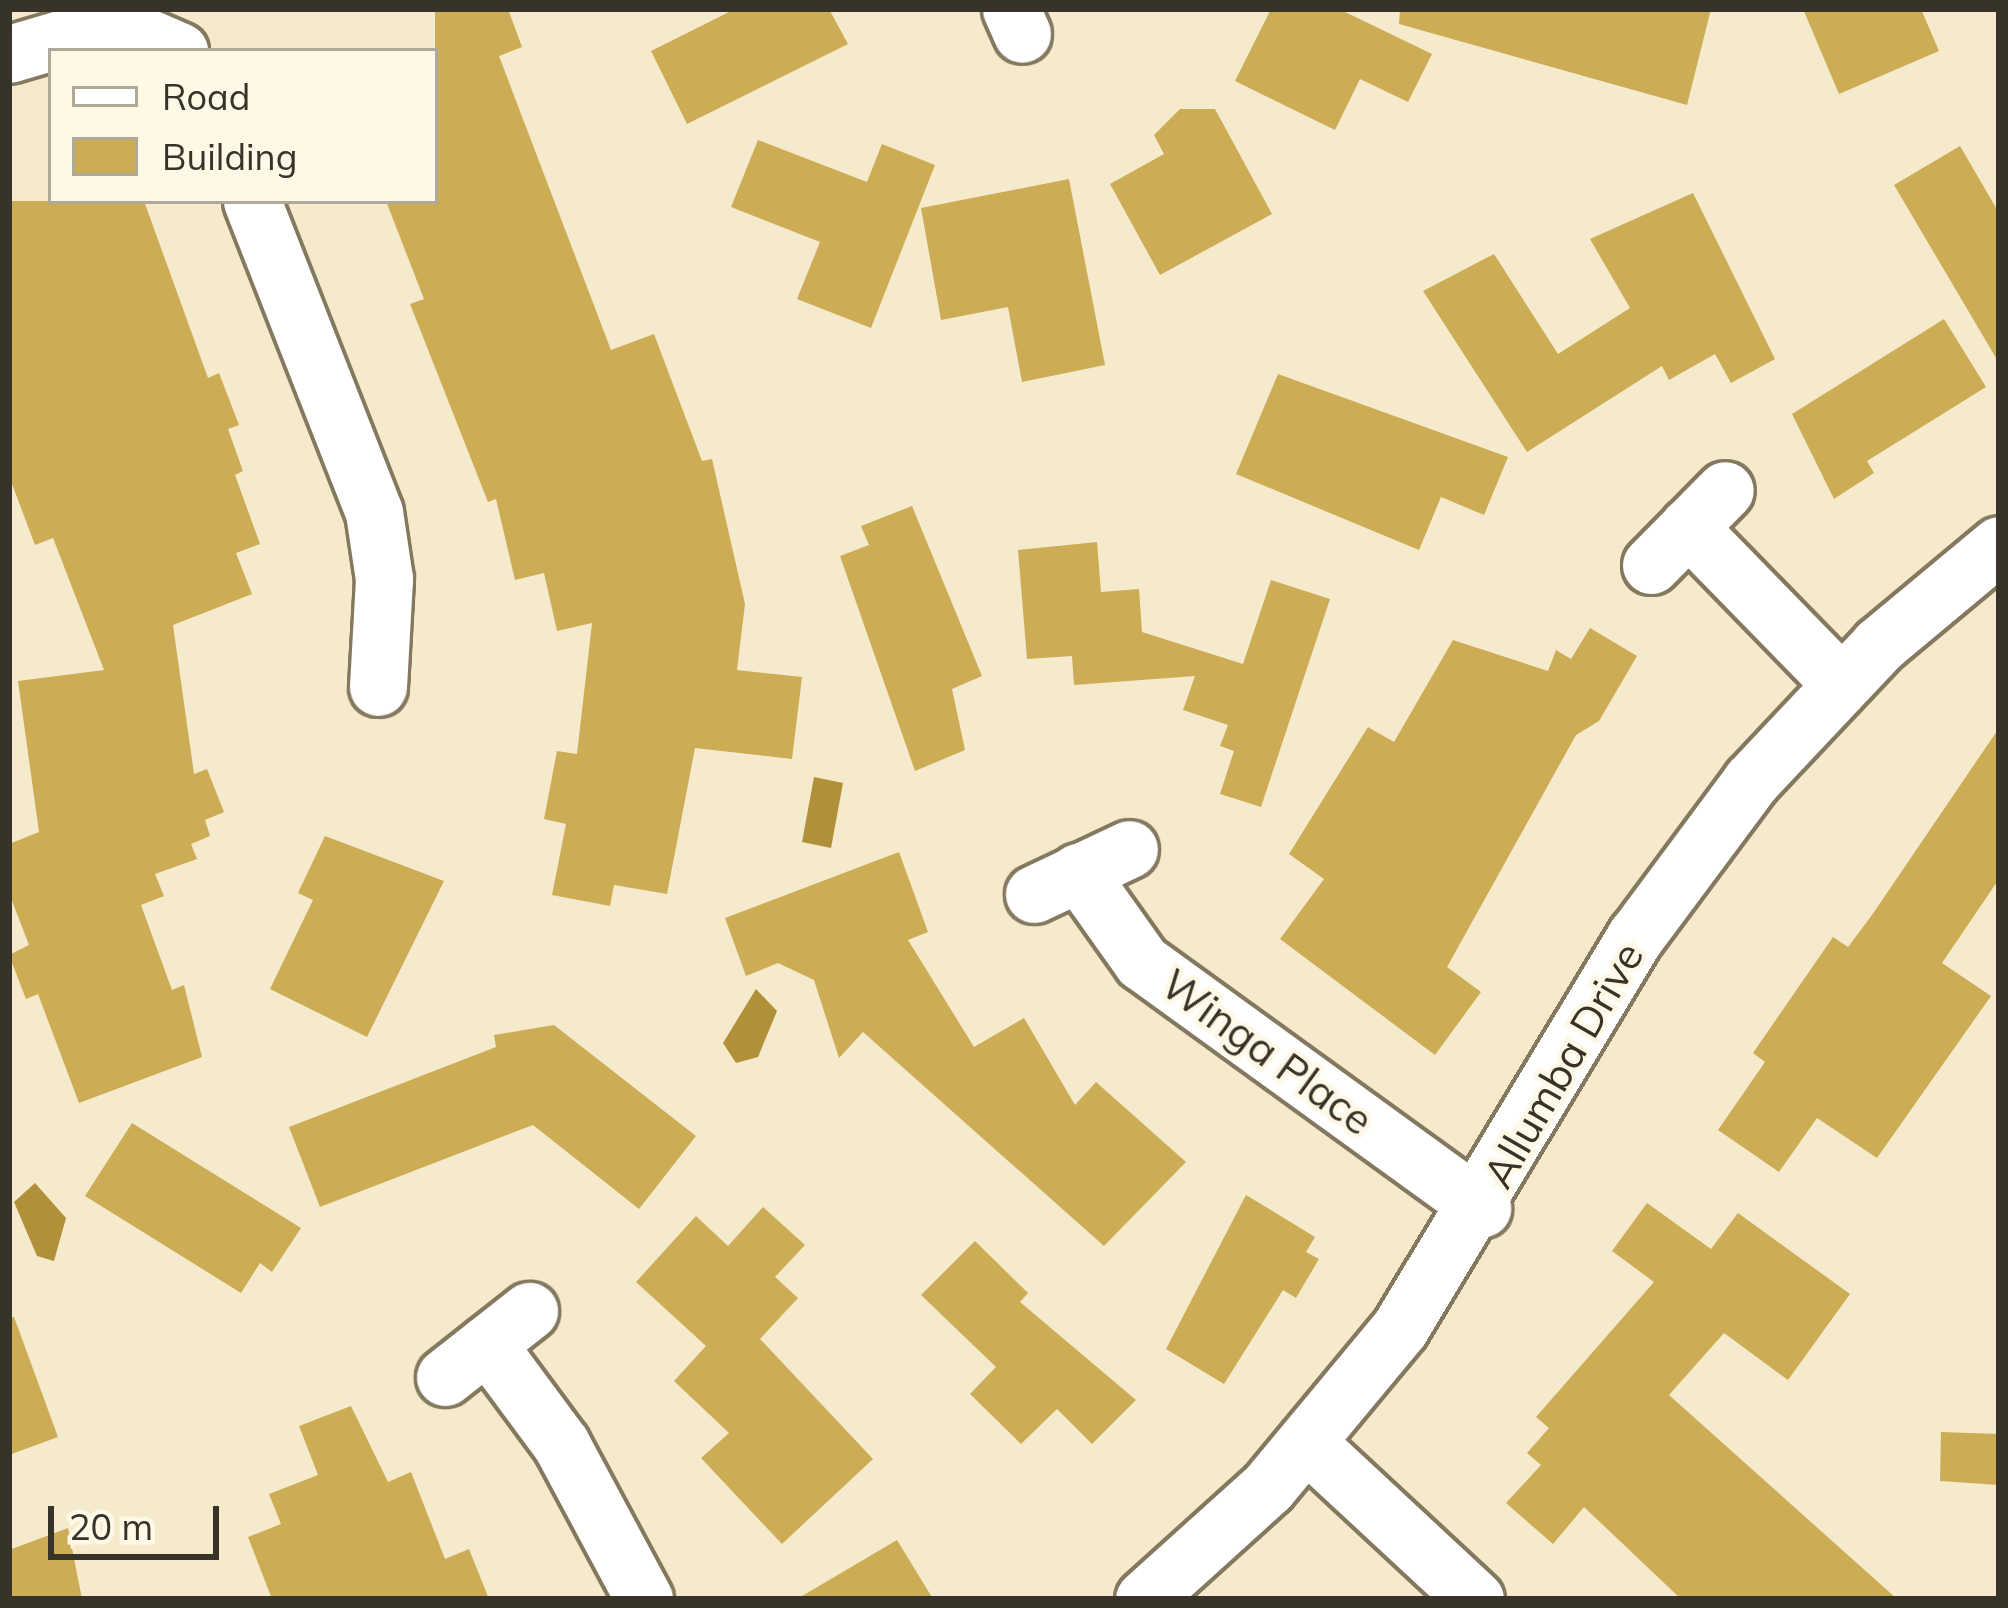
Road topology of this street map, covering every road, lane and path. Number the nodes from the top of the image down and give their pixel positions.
1 (172, 48) edge
2 (9, 54) edge
3 (253, 204) edge
4 (1688, 527) dead end
5 (1999, 545) edge
6 (1840, 683) junction
7 (378, 687) dead end
8 (1081, 872) dead end
9 (1482, 1208) junction
10 (487, 1344) dead end
11 (1308, 1444) junction
12 (644, 1599) edge
13 (1144, 1599) edge
14 (1474, 1599) edge

1 - 2 street
3 - 7 street
4 - 6 street
5 - 6 street, Allumba Drive
6 - 9 street, Allumba Drive
8 - 9 street, Winga Place
9 - 11 street, Allumba Drive
10 - 12 street
11 - 13 street, Allumba Drive
11 - 14 street

